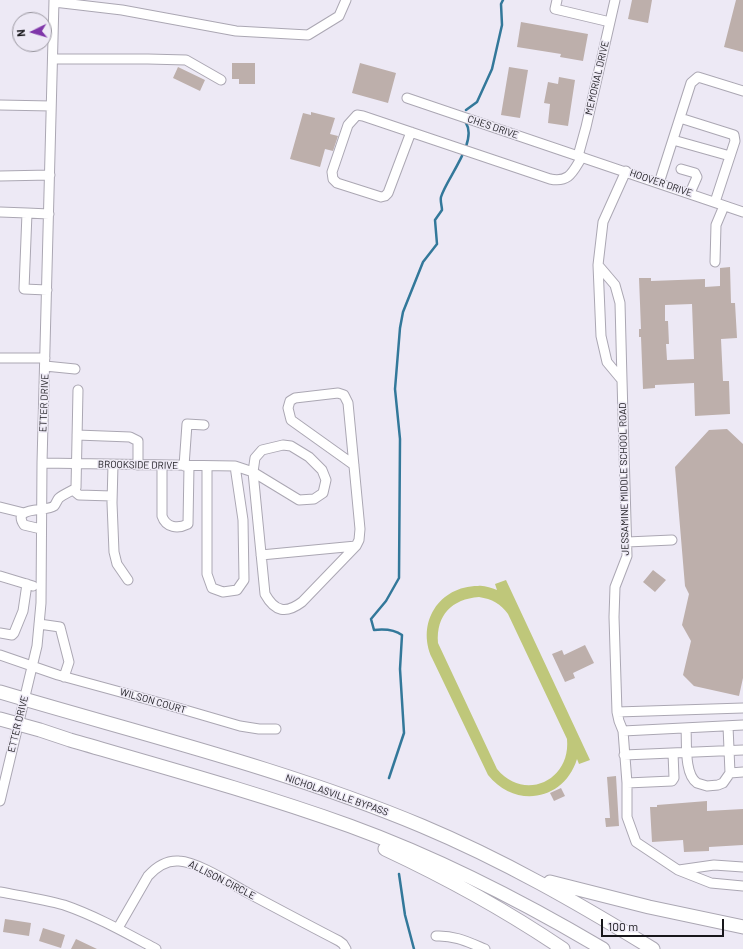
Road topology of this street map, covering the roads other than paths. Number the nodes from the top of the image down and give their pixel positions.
1 (346, 0) edge
2 (557, 0) edge
3 (615, 0) edge
4 (54, 1) edge
5 (610, 22) junction
6 (53, 59) junction
7 (221, 80) dead end
8 (743, 91) edge
9 (407, 98) dead end
10 (0, 105) edge
11 (52, 106) junction
12 (680, 118) junction
13 (411, 132) junction
14 (673, 140) junction
15 (580, 156) junction
16 (730, 156) junction
17 (681, 169) dead end
18 (626, 172) junction
19 (50, 175) junction
20 (0, 176) edge
21 (659, 183) junction
22 (690, 193) junction
23 (715, 202) junction
24 (724, 206) junction
25 (0, 212) edge
26 (743, 212) edge
27 (27, 213) junction
28 (49, 214) junction
29 (715, 262) dead end
30 (598, 265) junction
31 (47, 290) junction
32 (0, 358) edge
33 (45, 362) junction
34 (75, 369) dead end
35 (622, 380) junction
36 (78, 390) dead end
37 (204, 425) dead end
38 (77, 435) junction
39 (42, 463) junction
40 (76, 464) junction
41 (113, 465) junction
42 (138, 465) junction
43 (162, 466) junction
44 (187, 466) junction
45 (207, 466) junction
46 (235, 466) junction
47 (354, 466) junction
48 (253, 472) junction
49 (73, 490) junction
50 (112, 496) junction
51 (0, 507) edge
52 (42, 510) junction
53 (24, 513) junction
54 (41, 529) junction
55 (672, 540) dead end
56 (627, 542) junction
57 (356, 546) junction
58 (261, 555) junction
59 (0, 576) edge
60 (128, 580) dead end
61 (27, 584) junction
62 (41, 588) junction
63 (39, 624) junction
64 (0, 633) edge
65 (0, 655) edge
66 (32, 665) junction
67 (64, 676) junction
68 (0, 692) edge
69 (24, 700) junction
70 (743, 708) edge
71 (617, 712) junction
72 (0, 719) edge
73 (18, 723) junction
74 (743, 725) edge
75 (728, 726) junction
76 (686, 728) junction
77 (276, 729) dead end
78 (623, 731) junction
79 (729, 750) junction
80 (743, 750) edge
81 (688, 752) junction
82 (673, 753) junction
83 (624, 755) junction
84 (743, 772) edge
85 (730, 773) junction
86 (627, 783) junction
87 (0, 801) edge
88 (294, 807) junction
89 (743, 868) edge
90 (678, 870) junction
91 (528, 876) junction
92 (743, 886) edge
93 (0, 892) edge
94 (700, 918) junction
95 (743, 920) edge
96 (743, 927) edge
97 (118, 928) junction
98 (436, 936) dead end
99 (156, 949) edge
100 (346, 949) edge
101 (485, 949) edge
102 (563, 949) edge
103 (603, 949) edge
104 (653, 949) edge

1 - 4 street
2 - 5 street
3 - 5 street, MEMORIAL DRIVE
4 - 6 street, ETTER DRIVE
5 - 15 street, MEMORIAL DRIVE
6 - 7 street
6 - 11 street, ETTER DRIVE
8 - 12 street
9 - 15 street, CHES DRIVE
10 - 11 street
11 - 19 street, ETTER DRIVE
12 - 14 street
12 - 16 street
13 - 13 street, MEMORIAL DRIVE
13 - 15 street, MEMORIAL DRIVE
14 - 16 street
14 - 21 street
15 - 18 street, HOOVER DRIVE
16 - 23 street
17 - 22 street
18 - 21 street, HOOVER DRIVE
18 - 30 street
19 - 20 street
19 - 28 street, ETTER DRIVE
21 - 22 street, HOOVER DRIVE
22 - 23 street, HOOVER DRIVE
23 - 24 street, HOOVER DRIVE
24 - 26 street, HOOVER DRIVE
24 - 29 street
25 - 27 street
27 - 28 street
27 - 31 street
28 - 31 street, ETTER DRIVE
30 - 35 street
30 - 35 street, JESSAMINE MIDDLE SCHOOL ROAD
31 - 33 street, ETTER DRIVE
32 - 33 street
33 - 34 street
33 - 39 street, ETTER DRIVE
35 - 56 street, JESSAMINE MIDDLE SCHOOL ROAD
36 - 38 street
37 - 44 street
38 - 40 street
38 - 42 street
39 - 40 street, BROOKSIDE DRIVE
39 - 52 street, ETTER DRIVE
40 - 41 street, BROOKSIDE DRIVE
40 - 49 street
41 - 42 street, BROOKSIDE DRIVE
41 - 50 street
42 - 43 street, BROOKSIDE DRIVE
43 - 44 street, BROOKSIDE DRIVE
43 - 44 street
44 - 45 street, BROOKSIDE DRIVE
45 - 46 street, BROOKSIDE DRIVE
45 - 46 street
46 - 48 street, BROOKSIDE DRIVE
47 - 47 street
47 - 57 street
48 - 48 street, BROOKSIDE DRIVE
48 - 58 street
49 - 50 street
49 - 52 street
50 - 60 street
51 - 53 street
52 - 53 street
52 - 54 street, ETTER DRIVE
53 - 54 street
54 - 62 street, ETTER DRIVE
55 - 56 street
56 - 71 street, JESSAMINE MIDDLE SCHOOL ROAD
57 - 58 street
57 - 58 street
59 - 61 street
61 - 62 street
61 - 64 street
62 - 63 street, ETTER DRIVE
63 - 66 street, ETTER DRIVE
63 - 67 street
65 - 66 street, WILSON COURT
66 - 67 street, WILSON COURT
66 - 69 street, ETTER DRIVE
67 - 77 street, WILSON COURT
68 - 69 highway, NICHOLASVILLE BYPASS
69 - 73 street, ETTER DRIVE
69 - 91 highway, NICHOLASVILLE BYPASS
70 - 71 street
71 - 78 street, JESSAMINE MIDDLE SCHOOL ROAD
72 - 73 highway
73 - 87 street, ETTER DRIVE
73 - 88 highway
74 - 75 street
75 - 76 street
75 - 79 street
76 - 78 street
76 - 81 street
78 - 83 street, JESSAMINE MIDDLE SCHOOL ROAD
79 - 80 street
79 - 81 street
79 - 85 street
81 - 82 street
81 - 85 street
82 - 83 street
82 - 86 street
83 - 86 street, JESSAMINE MIDDLE SCHOOL ROAD
84 - 85 street
86 - 90 street, JESSAMINE MIDDLE SCHOOL ROAD
88 - 102 highway
88 - 103 highway
89 - 90 street
90 - 92 street, JESSAMINE MIDDLE SCHOOL ROAD
91 - 94 highway
91 - 104 highway, NICHOLASVILLE BYPASS
93 - 97 street
94 - 95 highway
94 - 96 highway
97 - 99 street
97 - 100 street, ALLISON CIRCLE
98 - 101 street

